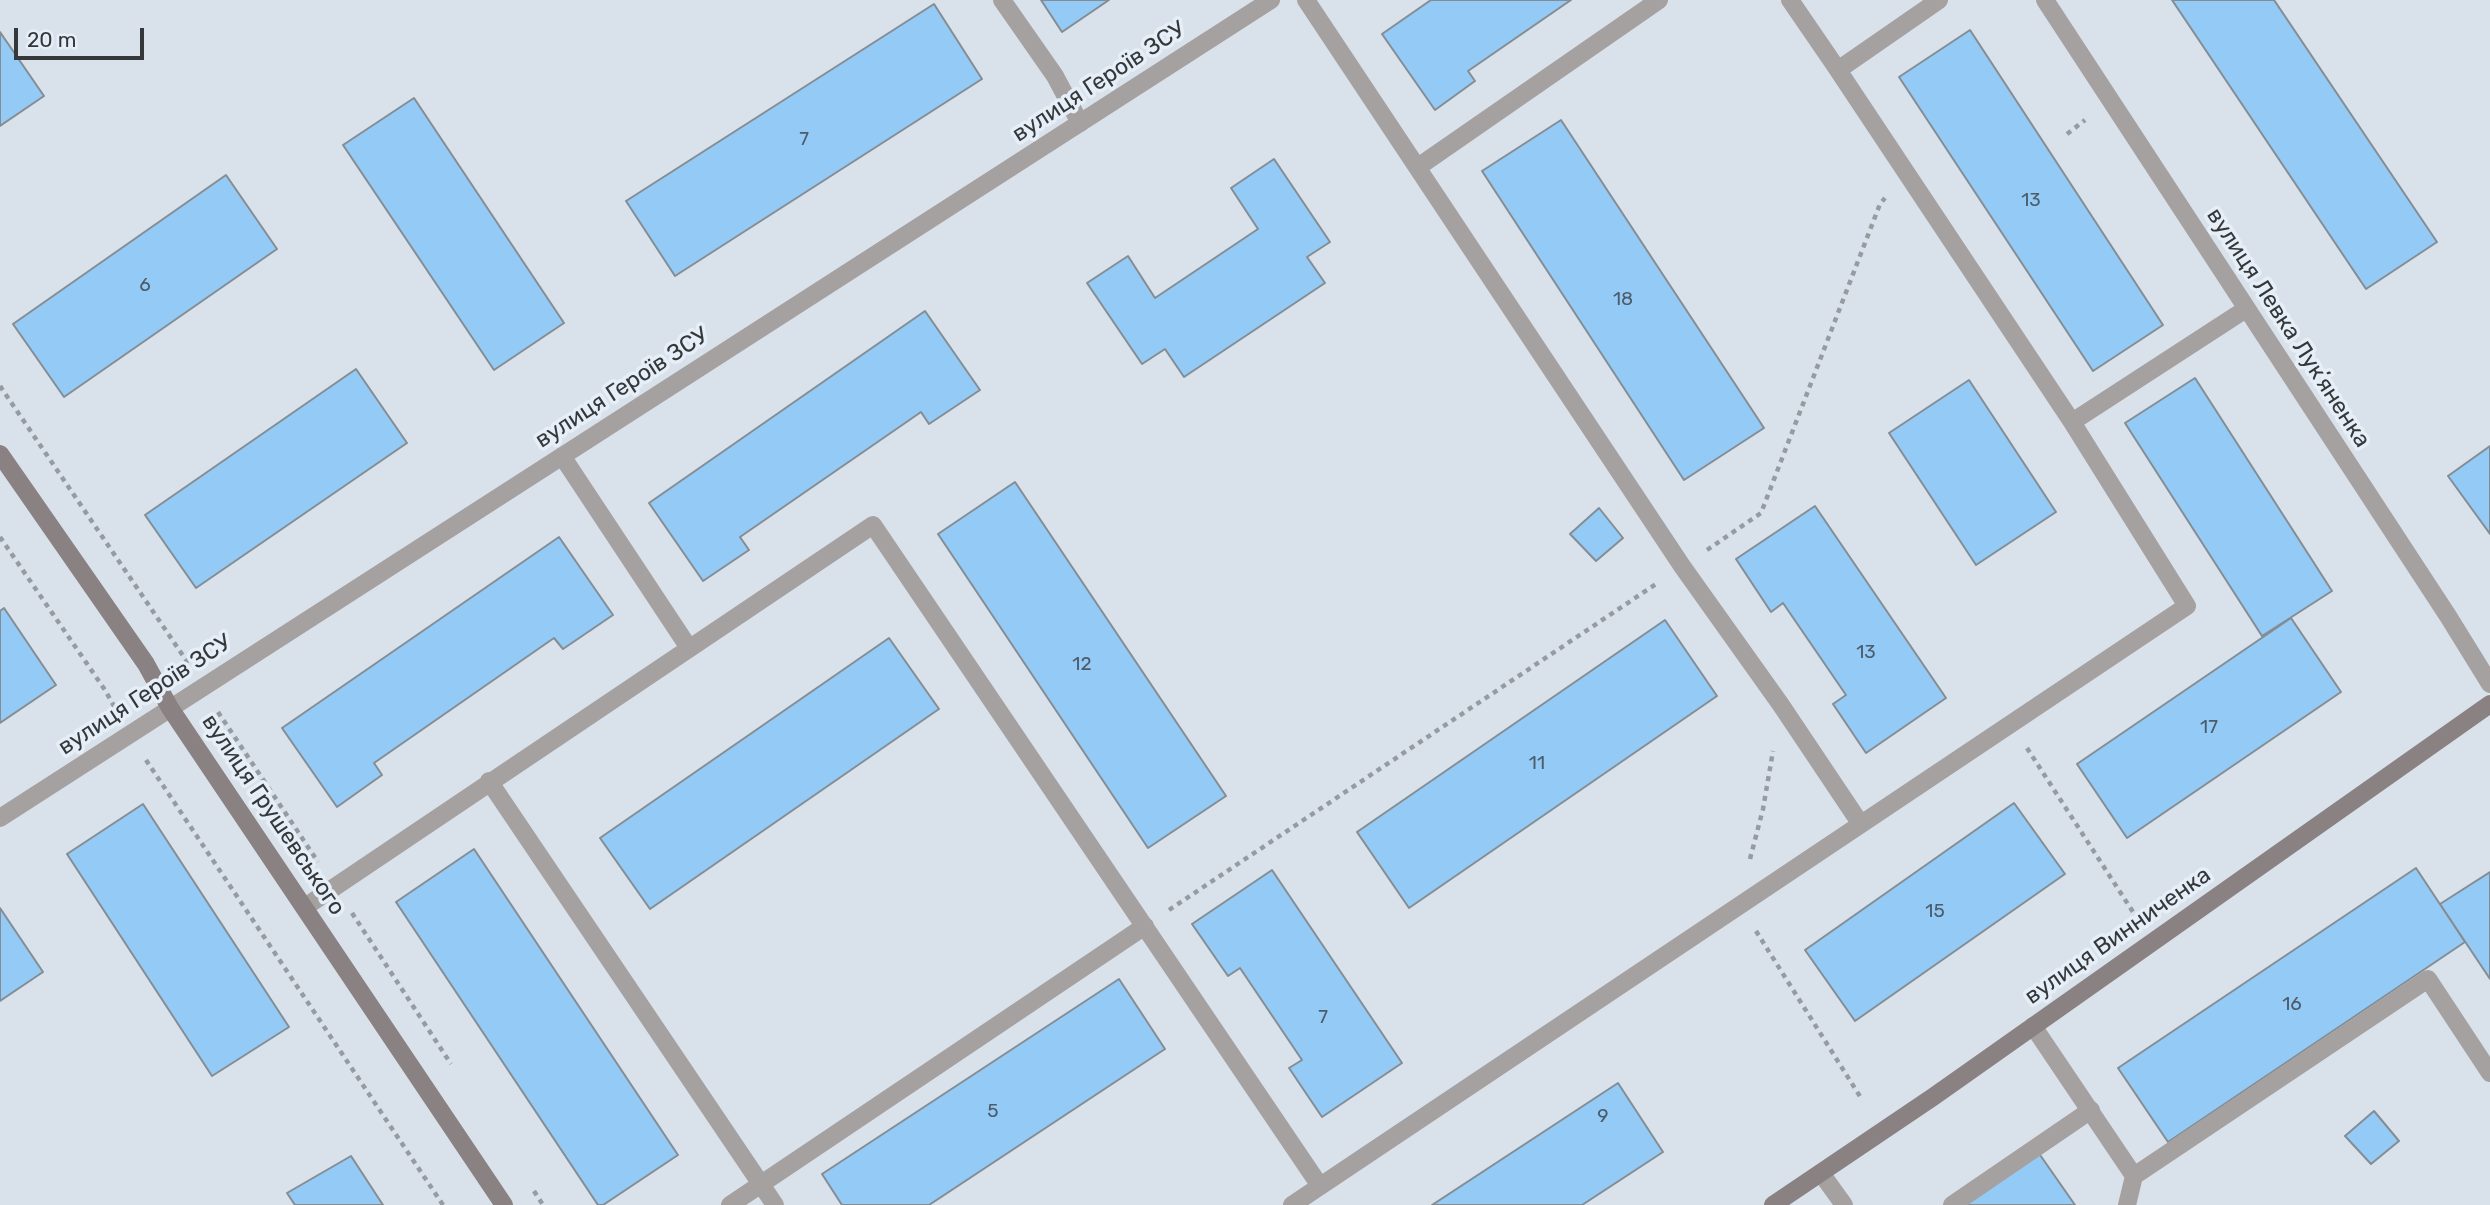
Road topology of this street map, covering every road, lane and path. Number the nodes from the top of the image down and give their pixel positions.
1 (1002, 0) edge
2 (1271, 0) edge
3 (1306, 0) edge
4 (1660, 0) edge
5 (1790, 0) edge
6 (1939, 0) edge
7 (2045, 0) edge
8 (1838, 69) junction
9 (1080, 123) junction
10 (1418, 167) junction
11 (1908, 175) junction
12 (2246, 309) junction
13 (0, 386) edge
14 (2072, 422) junction
15 (0, 454) edge
16 (562, 456) junction
17 (0, 537) edge
18 (1682, 566) junction
19 (689, 648) junction
20 (2490, 684) edge
21 (202, 688) junction
22 (2490, 704) edge
23 (170, 708) junction
24 (2011, 722) junction
25 (129, 734) junction
26 (489, 781) junction
27 (0, 818) edge
28 (1860, 823) junction
29 (335, 887) junction
30 (305, 906) junction
31 (2133, 912) dead end
32 (1144, 926) junction
33 (2034, 1026) junction
34 (454, 1069) dead end
35 (2490, 1073) edge
36 (2091, 1110) junction
37 (1821, 1173) junction
38 (2134, 1175) junction
39 (528, 1182) dead end
40 (761, 1185) junction
41 (1320, 1186) junction
42 (443, 1205) edge
43 (504, 1205) edge
44 (543, 1205) edge
45 (730, 1205) edge
46 (775, 1205) edge
47 (1292, 1205) edge
48 (1773, 1205) edge
49 (1844, 1205) edge
50 (1952, 1205) edge
51 (2127, 1205) edge

1 - 9 street
2 - 9 street, вулиця Героїв ЗСУ
3 - 10 street
4 - 10 street
5 - 8 street
6 - 8 street
7 - 12 street, вулиця Левка Лукʼяненка
8 - 11 street
9 - 16 street, вулиця Героїв ЗСУ
10 - 18 street
11 - 14 street
11 - 18 path
12 - 14 street
12 - 20 street, вулиця Левка Лукʼяненка
13 - 21 path
14 - 24 street
15 - 23 street, вулиця Грушевського
16 - 19 street
16 - 21 street, вулиця Героїв ЗСУ
17 - 25 path
18 - 28 street
18 - 32 path
19 - 26 street
19 - 32 street
21 - 23 street, вулиця Героїв ЗСУ
21 - 29 path
22 - 33 street, вулиця Винниченка
23 - 25 street, вулиця Героїв ЗСУ
23 - 30 street, вулиця Грушевського
24 - 28 street
24 - 31 path
25 - 27 street, вулиця Героїв ЗСУ
25 - 42 path
26 - 29 street
26 - 40 street
28 - 41 street
29 - 30 street
29 - 34 path
30 - 43 street, вулиця Грушевського
32 - 40 street
32 - 41 street
33 - 36 street
33 - 37 street, вулиця Винниченка
35 - 38 street
36 - 38 street
36 - 50 street
37 - 48 street, вулиця Винниченка
37 - 49 street
38 - 51 street
39 - 44 path
40 - 45 street
40 - 46 street
41 - 47 street

